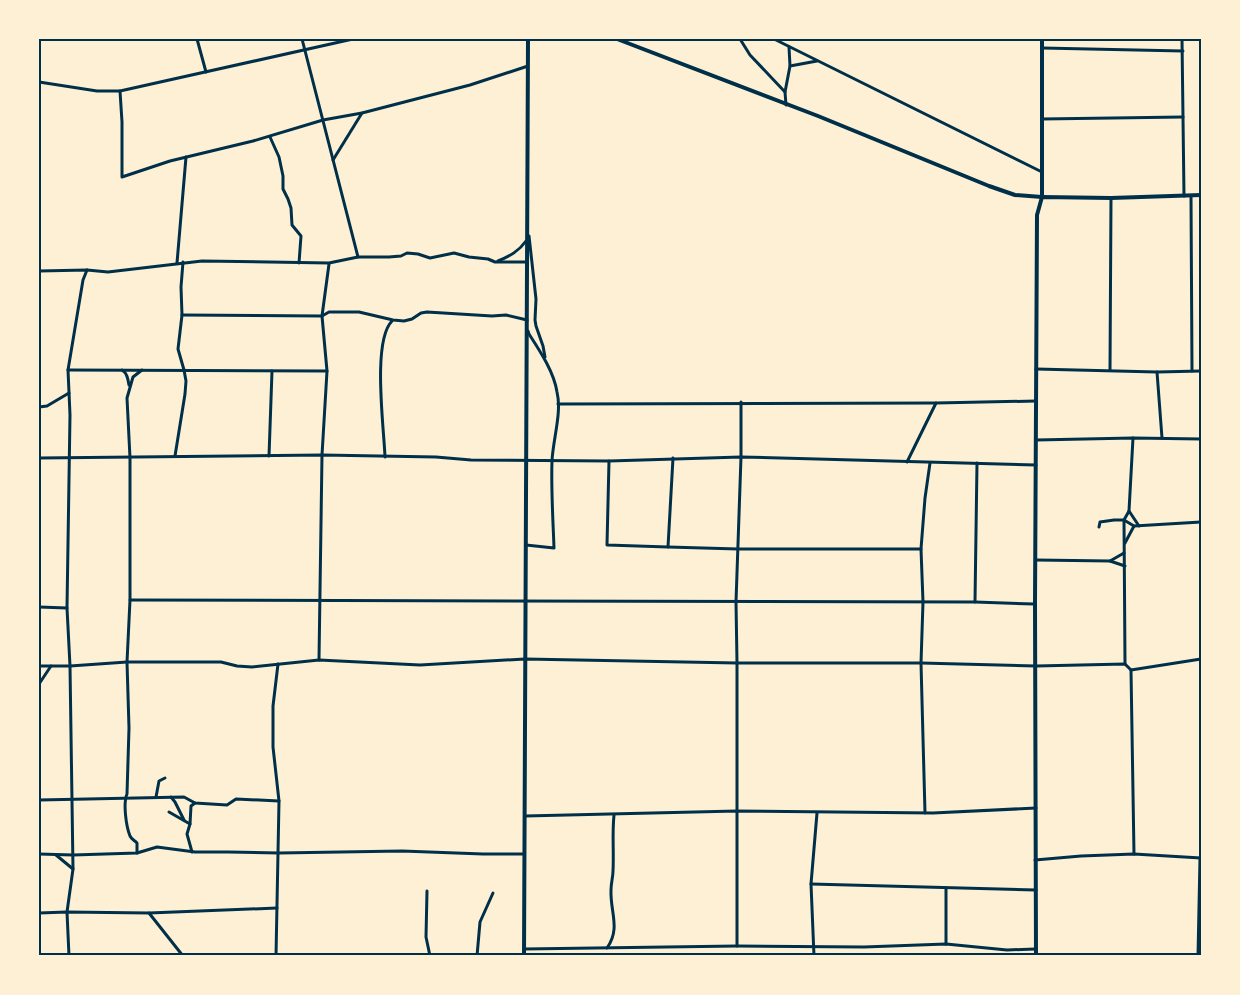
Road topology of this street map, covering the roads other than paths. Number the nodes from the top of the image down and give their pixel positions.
1 (197, 39) edge
2 (302, 39) edge
3 (353, 39) edge
4 (528, 39) edge
5 (617, 39) edge
6 (740, 39) edge
7 (774, 39) edge
8 (1042, 39) edge
9 (1182, 39) edge
10 (789, 47) junction
11 (1042, 48) junction
12 (305, 50) junction
13 (1183, 51) junction
14 (819, 61) junction
15 (528, 66) junction
16 (790, 66) junction
17 (206, 72) junction
18 (39, 82) edge
19 (120, 91) junction
20 (785, 92) junction
21 (786, 105) junction
22 (362, 112) junction
23 (1183, 117) junction
24 (1042, 119) junction
25 (323, 120) junction
26 (270, 136) junction
27 (186, 156) junction
28 (333, 160) junction
29 (1042, 172) junction
30 (1201, 195) edge
31 (1042, 196) junction
32 (1184, 196) junction
33 (1191, 196) junction
34 (1111, 198) junction
35 (527, 231) junction
36 (527, 239) junction
37 (358, 257) junction
38 (183, 262) junction
39 (495, 262) junction
40 (527, 262) junction
41 (177, 263) junction
42 (299, 263) junction
43 (329, 264) junction
44 (87, 270) junction
45 (39, 271) edge
46 (182, 315) junction
47 (322, 316) junction
48 (393, 320) junction
49 (527, 320) junction
50 (545, 362) junction
51 (1036, 369) junction
52 (68, 370) junction
53 (121, 370) junction
54 (142, 370) junction
55 (184, 370) junction
56 (272, 370) junction
57 (1110, 370) junction
58 (327, 371) junction
59 (1192, 371) junction
60 (1201, 371) edge
61 (1157, 372) junction
62 (130, 387) junction
63 (69, 393) junction
64 (1036, 401) junction
65 (741, 402) junction
66 (936, 402) junction
67 (558, 404) junction
68 (39, 407) edge
69 (1132, 438) junction
70 (1162, 438) junction
71 (1201, 439) edge
72 (1036, 440) junction
73 (322, 455) junction
74 (269, 456) junction
75 (175, 457) junction
76 (386, 457) junction
77 (741, 457) junction
78 (39, 458) edge
79 (69, 458) junction
80 (130, 458) junction
81 (673, 458) junction
82 (526, 459) junction
83 (552, 460) junction
84 (609, 460) junction
85 (907, 462) junction
86 (930, 463) junction
87 (977, 463) junction
88 (1036, 465) junction
89 (1129, 511) junction
90 (1124, 520) junction
91 (1201, 522) edge
92 (1099, 526) dead end
93 (1137, 526) junction
94 (526, 544) junction
95 (1124, 545) junction
96 (669, 547) junction
97 (738, 549) junction
98 (921, 549) junction
99 (1124, 553) junction
100 (1036, 560) junction
101 (1110, 561) junction
102 (1125, 566) junction
103 (130, 600) junction
104 (319, 601) junction
105 (526, 601) junction
106 (736, 602) junction
107 (922, 602) junction
108 (975, 602) junction
109 (1035, 604) junction
110 (39, 607) edge
111 (67, 608) junction
112 (525, 659) junction
113 (1201, 659) edge
114 (319, 660) junction
115 (127, 662) junction
116 (737, 663) junction
117 (921, 663) junction
118 (278, 664) junction
119 (1125, 664) junction
120 (39, 666) edge
121 (51, 666) junction
122 (70, 666) junction
123 (1036, 666) junction
124 (1131, 670) junction
125 (39, 684) edge
126 (165, 778) dead end
127 (125, 797) junction
128 (156, 797) junction
129 (171, 797) junction
130 (39, 800) edge
131 (72, 800) junction
132 (279, 801) junction
133 (195, 803) junction
134 (1036, 808) junction
135 (169, 812) dead end
136 (737, 812) junction
137 (817, 813) junction
138 (925, 813) junction
139 (614, 814) junction
140 (524, 816) junction
141 (184, 820) junction
142 (190, 824) junction
143 (192, 852) junction
144 (137, 853) junction
145 (279, 853) junction
146 (39, 854) edge
147 (524, 854) junction
148 (1134, 854) junction
149 (56, 855) junction
150 (73, 855) junction
151 (1201, 858) edge
152 (1035, 860) junction
153 (74, 869) junction
154 (811, 885) junction
155 (946, 888) junction
156 (1036, 890) junction
157 (427, 891) dead end
158 (494, 893) dead end
159 (278, 908) junction
160 (67, 912) junction
161 (39, 913) edge
162 (149, 913) junction
163 (946, 944) junction
164 (737, 946) junction
165 (814, 946) junction
166 (607, 948) junction
167 (524, 949) junction
168 (1035, 950) junction
169 (69, 956) edge
170 (183, 956) edge
171 (276, 956) edge
172 (430, 956) edge
173 (477, 956) edge
174 (524, 956) edge
175 (814, 956) edge
176 (1036, 956) edge
177 (1198, 956) edge

1 - 17 street
2 - 12 street
3 - 12 street
4 - 15 street
5 - 21 street
6 - 20 street
7 - 10 street
8 - 11 street
9 - 13 street
10 - 14 street
10 - 16 street
11 - 13 street
11 - 24 street
12 - 17 street
12 - 25 street
13 - 23 street
14 - 16 street
14 - 29 street
15 - 22 street
15 - 35 street
16 - 20 street
17 - 19 street
18 - 19 street
19 - 27 street
20 - 21 street
21 - 31 street
22 - 25 street
22 - 28 street
23 - 24 street
23 - 32 street
24 - 29 street
25 - 26 street
25 - 28 street
26 - 27 street
26 - 42 street
27 - 41 street
28 - 37 street
29 - 31 street
30 - 33 street
31 - 34 street
31 - 51 street
32 - 33 street
32 - 34 street
33 - 59 street
34 - 57 street
35 - 36 street
35 - 50 street
36 - 39 street
36 - 40 street
37 - 39 street
37 - 43 street
38 - 41 street
38 - 42 street
38 - 46 street
39 - 40 street
40 - 49 street
41 - 44 street
42 - 43 street
43 - 47 street
44 - 45 street
44 - 52 street
46 - 47 street
46 - 55 street
47 - 48 street
47 - 58 street
48 - 49 street
48 - 76 street
49 - 50 street
49 - 82 street
50 - 67 street
51 - 57 street
51 - 64 street
52 - 53 street
52 - 63 street
53 - 54 street
53 - 62 street
54 - 55 street
54 - 62 street
55 - 56 street
55 - 75 street
56 - 58 street
56 - 74 street
57 - 61 street
58 - 73 street
59 - 60 street
59 - 61 street
61 - 70 street
62 - 80 street
63 - 68 street
63 - 79 street
64 - 66 street
64 - 72 street
65 - 66 street
65 - 67 street
65 - 77 street
66 - 85 street
67 - 83 street
69 - 70 street
69 - 72 street
69 - 89 street
70 - 71 street
72 - 88 street
73 - 74 street
73 - 76 street
73 - 104 street
74 - 75 street
75 - 80 street
76 - 82 street
77 - 81 street
77 - 85 street
77 - 97 street
78 - 79 street
79 - 80 street
79 - 111 street
80 - 103 street
81 - 84 street
81 - 96 street
82 - 83 street
82 - 94 street
83 - 84 street
83 - 94 street
84 - 96 street
85 - 86 street
86 - 87 street
86 - 98 street
87 - 88 street
87 - 108 street
88 - 100 street
89 - 90 street
89 - 93 street
90 - 92 street
90 - 93 street
90 - 95 street
91 - 93 street
93 - 95 street
94 - 105 street
95 - 99 street
96 - 97 street
97 - 98 street
97 - 106 street
98 - 107 street
99 - 101 street
99 - 102 street
100 - 101 street
100 - 109 street
101 - 102 street
102 - 119 street
103 - 104 street
103 - 115 street
104 - 105 street
104 - 114 street
105 - 106 street
105 - 112 street
106 - 107 street
106 - 116 street
107 - 108 street
107 - 117 street
108 - 109 street
109 - 123 street
110 - 111 street
111 - 122 street
112 - 114 street
112 - 116 street
112 - 140 street
113 - 124 street
114 - 118 street
115 - 118 street
115 - 122 street
115 - 127 street
116 - 117 street
116 - 136 street
117 - 123 street
117 - 138 street
118 - 132 street
119 - 123 street
119 - 124 street
120 - 121 street
121 - 122 street
121 - 125 street
122 - 131 street
123 - 134 street
124 - 148 street
126 - 128 street
127 - 128 street
127 - 131 street
127 - 144 street
128 - 129 street
129 - 133 street
129 - 141 street
130 - 131 street
131 - 150 street
132 - 133 street
132 - 145 street
133 - 142 street
134 - 138 street
134 - 152 street
135 - 141 street
136 - 137 street
136 - 139 street
136 - 164 street
137 - 138 street
137 - 154 street
139 - 140 street
139 - 166 street
140 - 147 street
141 - 142 street
142 - 143 street
143 - 144 street
143 - 145 street
144 - 150 street
145 - 147 street
145 - 159 street
146 - 149 street
147 - 167 street
148 - 151 street
148 - 152 street
149 - 150 street
149 - 153 street
150 - 153 street
151 - 177 street
152 - 156 street
153 - 160 street
154 - 155 street
154 - 165 street
155 - 156 street
155 - 163 street
156 - 168 street
157 - 172 street
158 - 173 street
159 - 162 street
159 - 171 street
160 - 161 street
160 - 162 street
160 - 169 street
162 - 170 street
163 - 165 street
163 - 168 street
164 - 165 street
164 - 166 street
165 - 175 street
166 - 167 street
167 - 174 street
168 - 176 street

